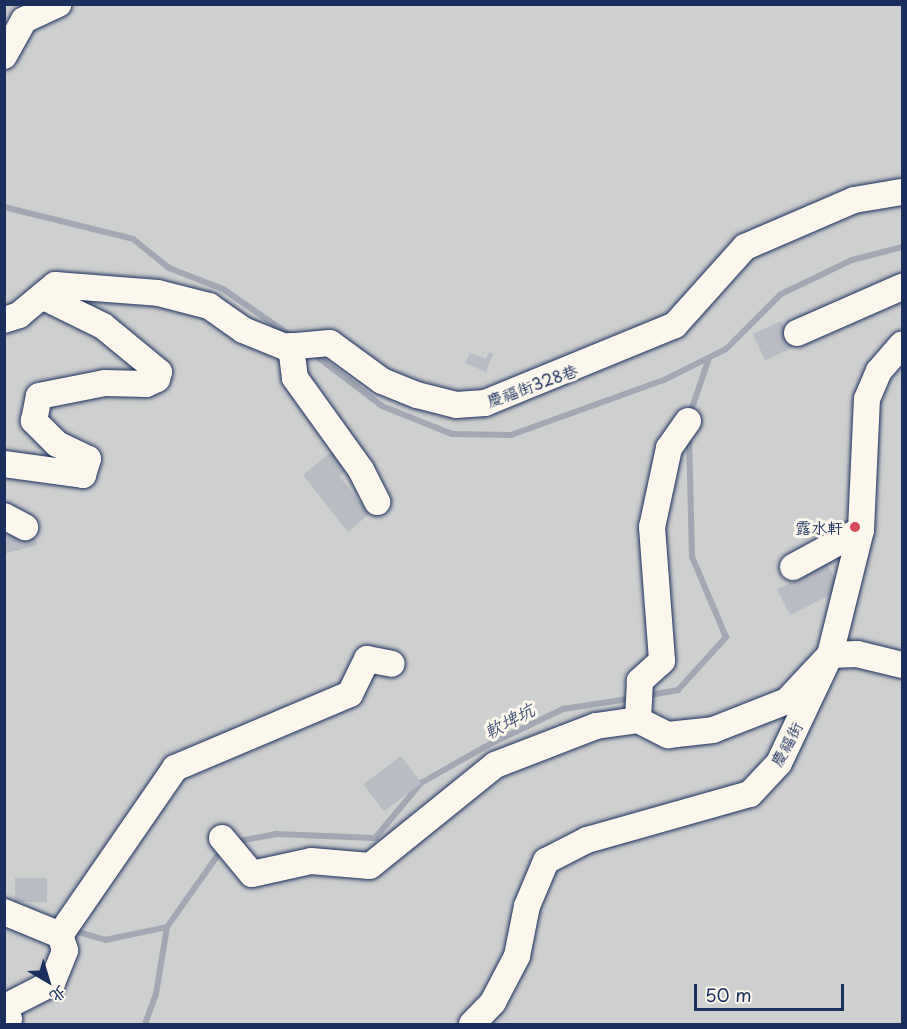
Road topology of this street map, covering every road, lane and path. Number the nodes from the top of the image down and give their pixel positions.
1 (59, 4) edge
2 (4, 56) edge
3 (903, 192) edge
4 (903, 287) edge
5 (42, 296) junction
6 (4, 320) edge
7 (797, 333) dead end
8 (303, 345) junction
9 (903, 345) edge
10 (688, 421) dead end
11 (4, 464) edge
12 (377, 502) dead end
13 (861, 530) junction
14 (793, 567) dead end
15 (830, 655) junction
16 (392, 664) dead end
17 (903, 665) edge
18 (638, 720) junction
19 (222, 838) dead end
20 (4, 912) edge
21 (60, 935) junction
22 (6, 1011) edge
23 (472, 1024) edge

1 - 2 street
3 - 8 street, 慶福街328巷
4 - 7 street
5 - 6 street, 慶福街328巷
5 - 8 street, 慶福街328巷
5 - 11 street
8 - 12 street
9 - 13 street, 慶福街
10 - 18 street
13 - 14 street
13 - 15 street, 慶福街
15 - 17 street
15 - 18 street
15 - 23 street, 慶福街
16 - 21 street
18 - 19 street
20 - 21 street
21 - 22 street

